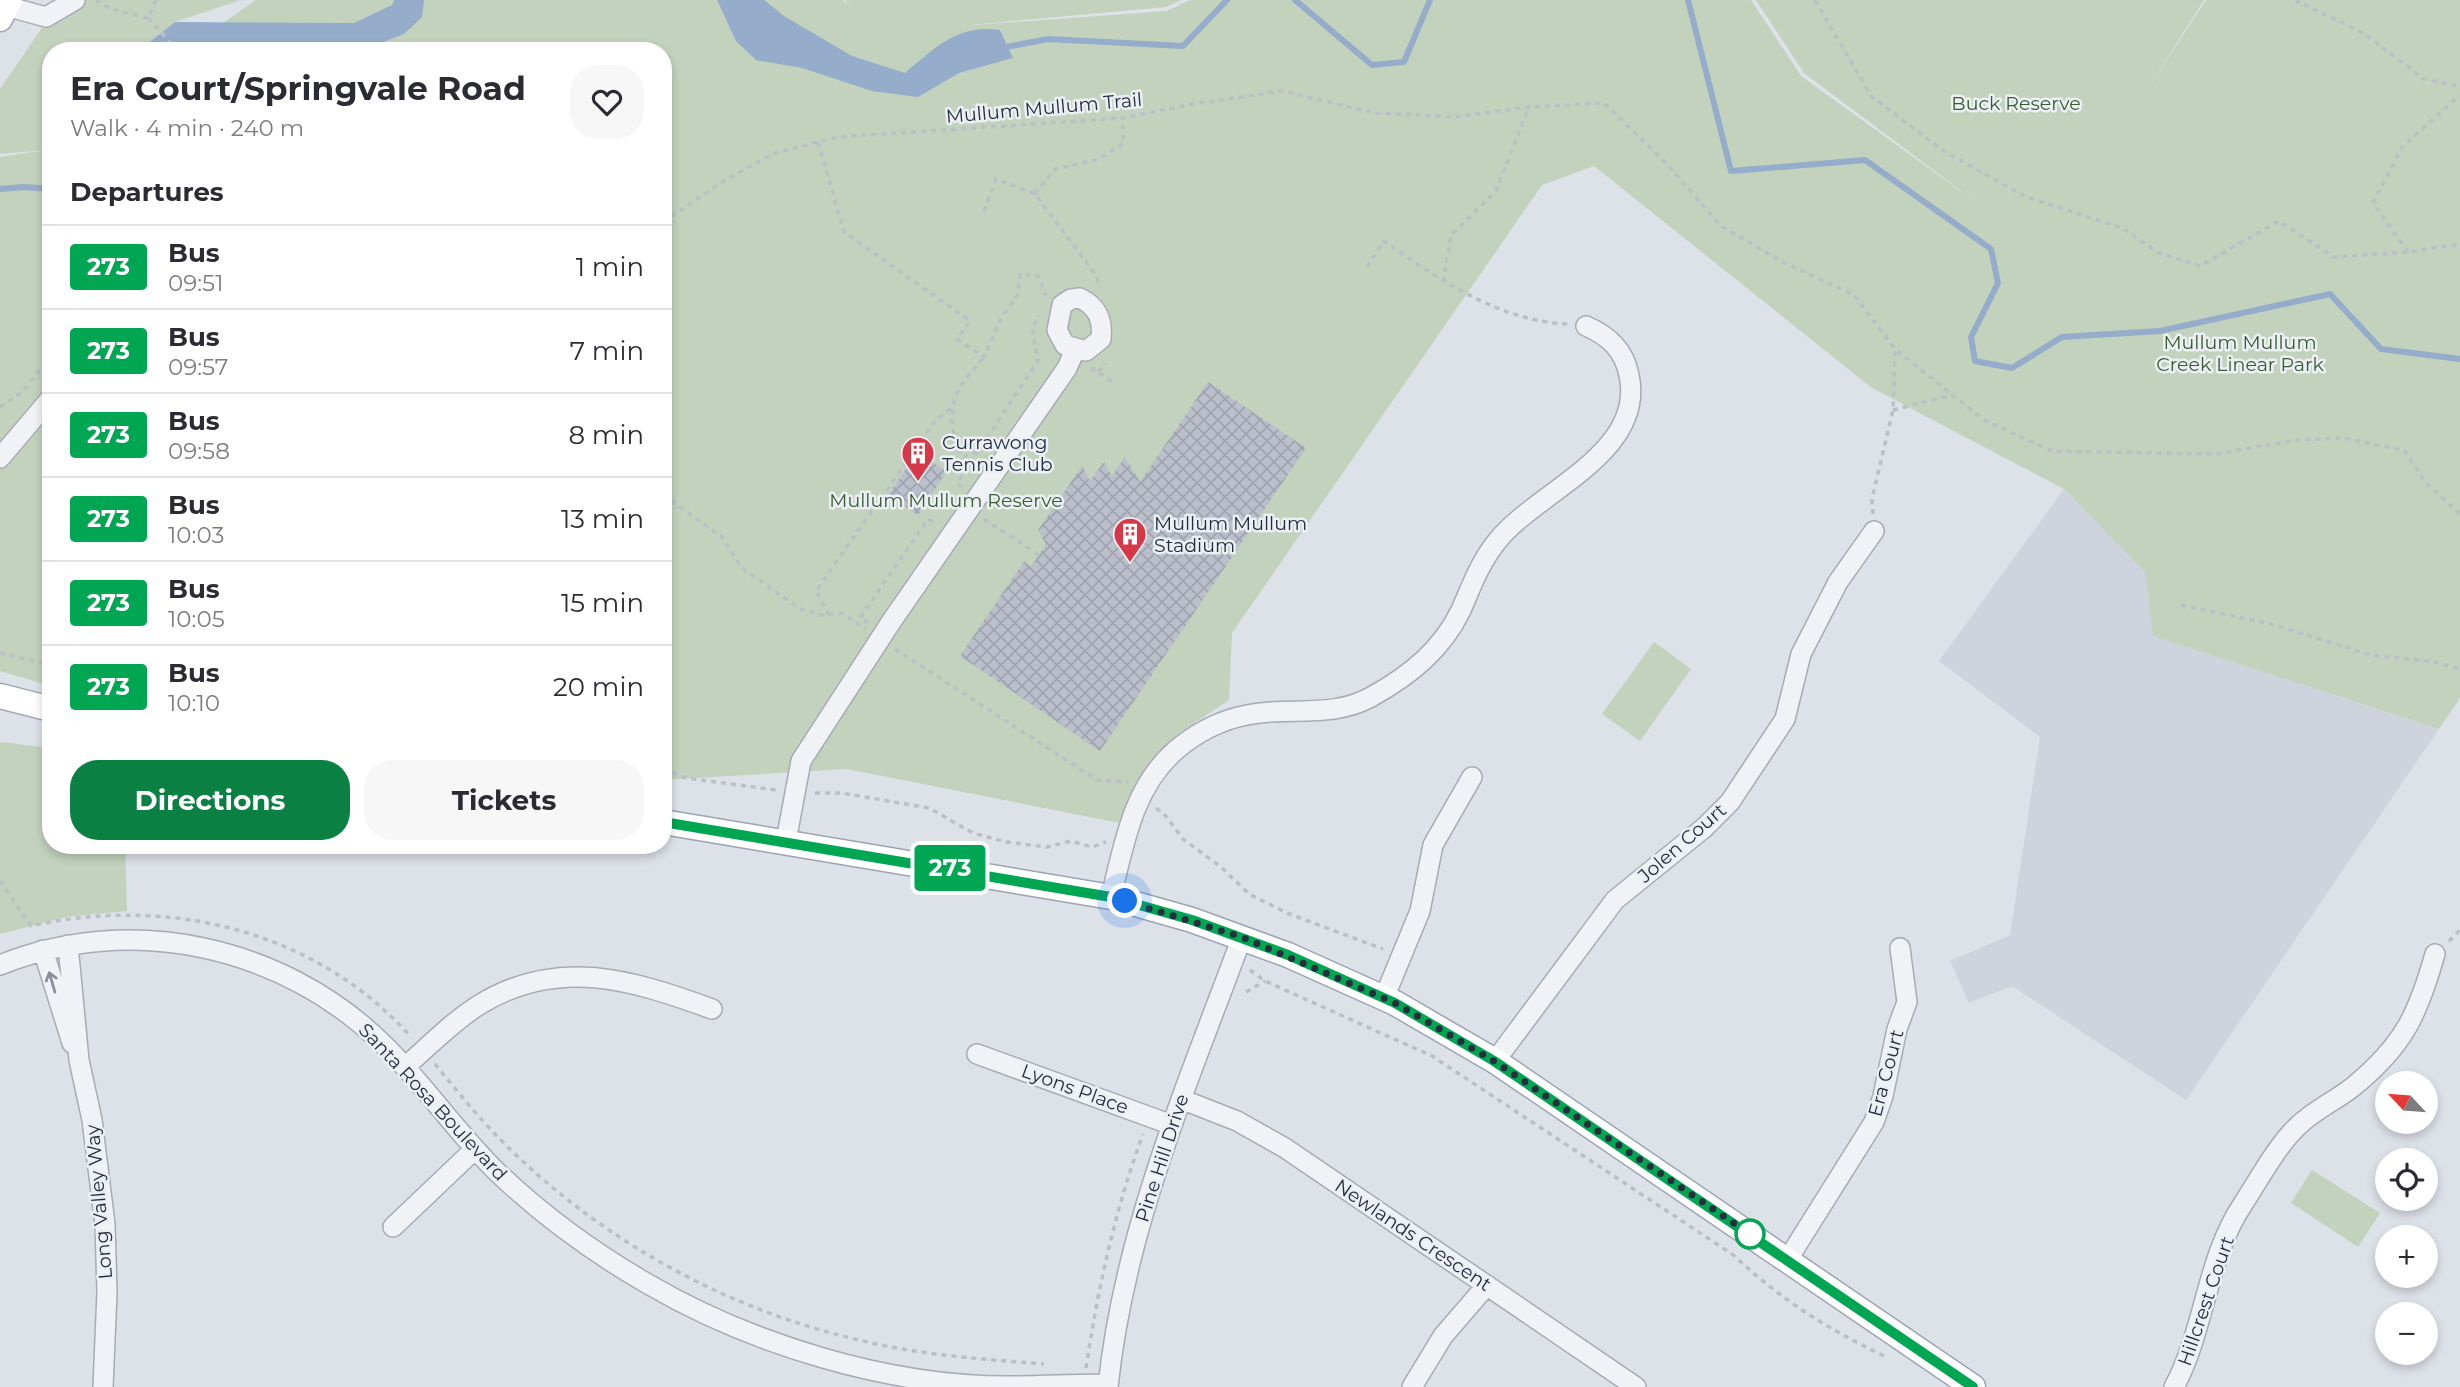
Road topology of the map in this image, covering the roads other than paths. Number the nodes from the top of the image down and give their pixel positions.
1 (75, 0) edge
2 (5, 8) edge
3 (1586, 326) road end
4 (1075, 350) dead end
5 (42, 409) edge
6 (0, 458) edge
7 (1874, 531) road end
8 (1, 696) edge
9 (42, 707) edge
10 (1472, 777) dead end
11 (672, 823) edge
12 (786, 841) junction
13 (1111, 897) junction
14 (68, 944) junction
15 (1238, 947) junction
16 (1900, 948) dead end
17 (43, 950) junction
18 (2435, 954) dead end
19 (0, 965) edge
20 (1384, 998) junction
21 (712, 1009) dead end
22 (977, 1054) dead end
23 (79, 1060) junction
24 (1494, 1061) junction
25 (405, 1067) junction
26 (1181, 1099) junction
27 (1172, 1125) junction
28 (474, 1150) junction
29 (393, 1227) dead end
30 (1788, 1259) junction
31 (1487, 1286) junction
32 (1108, 1386) edge
33 (103, 1387) edge
34 (1007, 1387) edge
35 (1412, 1387) edge
36 (1636, 1387) edge
37 (1973, 1387) edge
38 (2174, 1387) edge

1 - 2 street
3 - 13 street
4 - 12 street
5 - 6 street
7 - 24 street, Jolen Court
8 - 9 main road
10 - 20 street
11 - 12 main road
12 - 13 main road
13 - 15 main road
14 - 17 street, Santa Rosa Boulevard
14 - 23 street, Long Valley Way
14 - 25 street, Santa Rosa Boulevard
15 - 20 main road
15 - 26 street, Pine Hill Drive
16 - 30 street, Era Court
17 - 19 street, Santa Rosa Boulevard
23 -> 17 street, Long Valley Way
18 - 38 street, Hillcrest Court
20 - 24 main road
21 - 25 street
22 - 27 street, Lyons Place
23 - 33 street, Long Valley Way
24 - 30 main road
25 - 28 street, Santa Rosa Boulevard
26 - 27 street, Pine Hill Drive
26 - 31 street, Newlands Crescent
27 - 32 street, Pine Hill Drive
28 - 29 street
28 - 34 street, Santa Rosa Boulevard
30 - 37 main road
31 - 35 street
31 - 36 street, Newlands Crescent
32 - 34 street, Santa Rosa Boulevard

